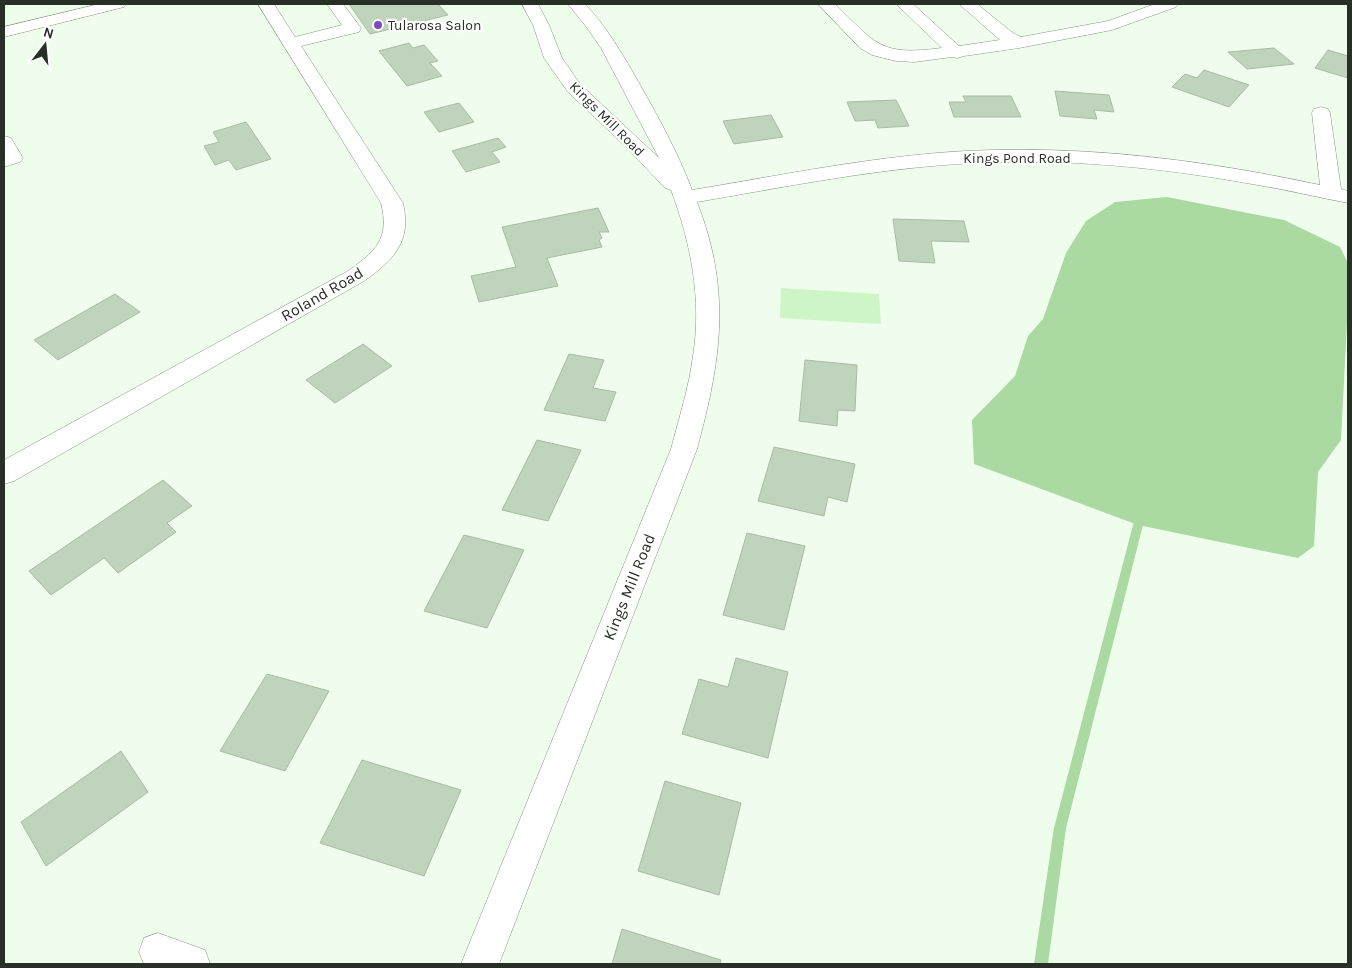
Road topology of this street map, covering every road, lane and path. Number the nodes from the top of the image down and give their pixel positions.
1 (118, 4) edge
2 (266, 4) edge
3 (335, 4) edge
4 (530, 4) edge
5 (576, 4) edge
6 (826, 4) edge
7 (904, 4) edge
8 (967, 4) edge
9 (1170, 4) edge
10 (69, 9) edge
11 (4, 32) edge
12 (291, 43) junction
13 (1019, 43) junction
14 (957, 53) junction
15 (1321, 113) dead end
16 (4, 142) edge
17 (4, 161) edge
18 (1340, 195) edge
19 (685, 198) junction
20 (4, 474) edge
21 (480, 964) edge

1 - 10 street
2 - 12 street, Roland Road
3 - 12 street
4 - 19 street, Kings Mill Road
5 - 19 street, Kings Mill Road
6 - 14 street
7 - 14 street
8 - 13 street
9 - 13 street
10 - 11 street
12 - 20 street, Roland Road
13 - 14 street
15 - 18 street
16 - 17 street
18 - 19 street, Kings Pond Road
19 - 21 street, Kings Mill Road

